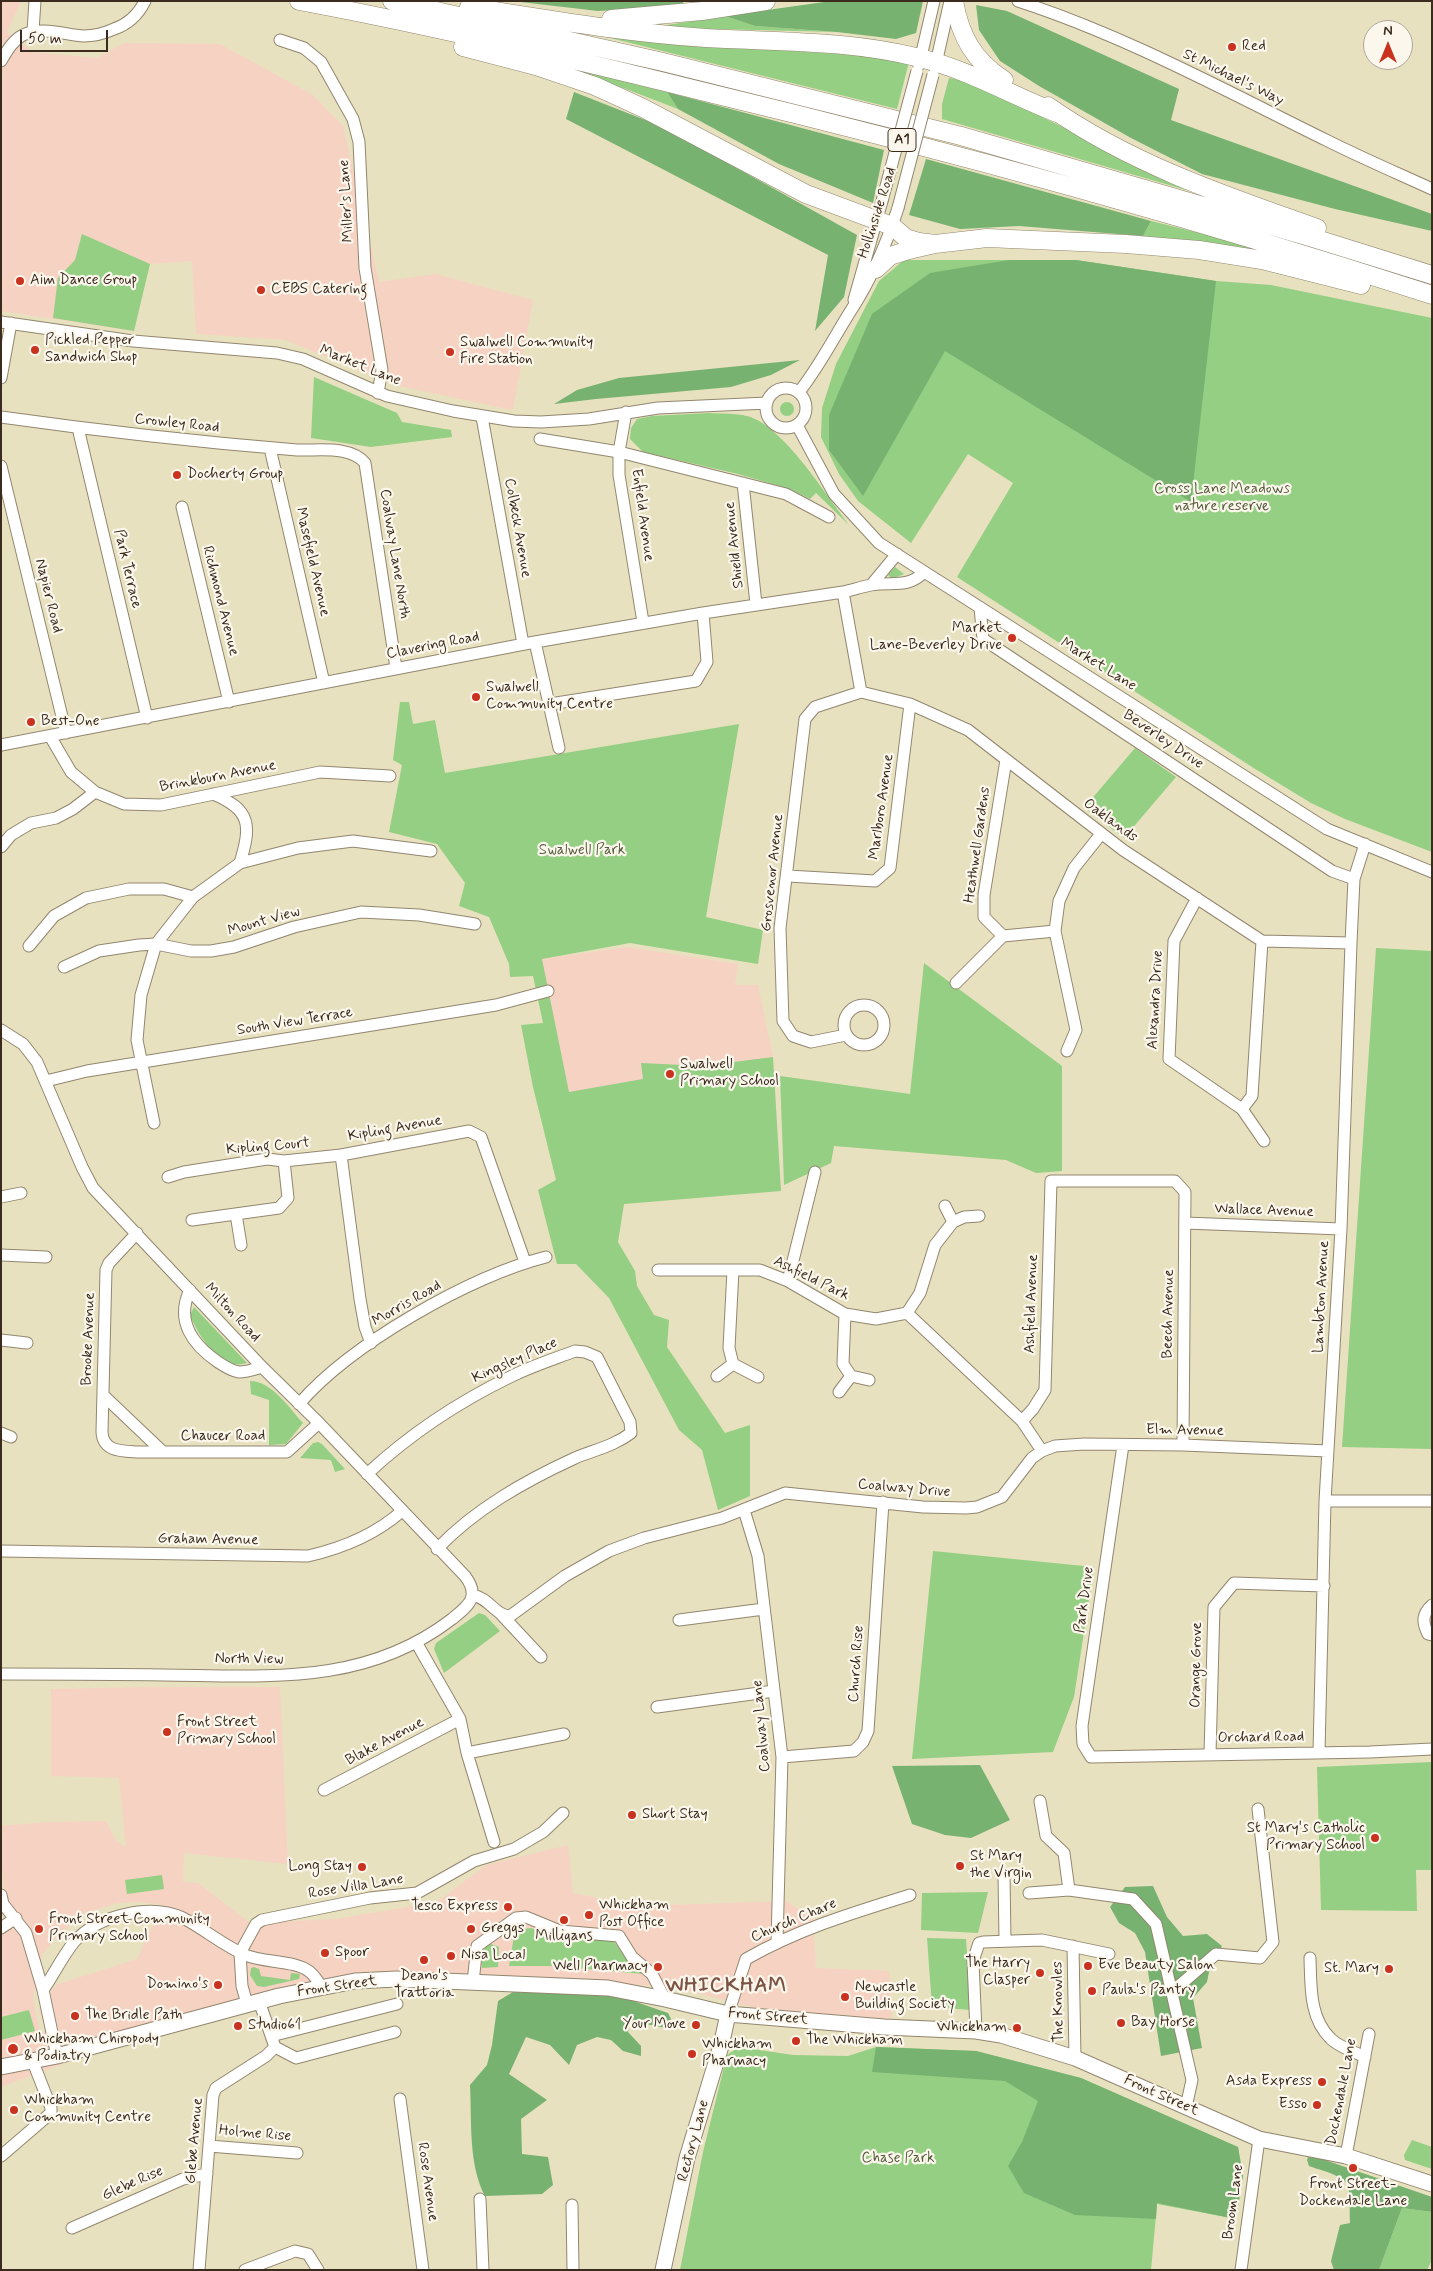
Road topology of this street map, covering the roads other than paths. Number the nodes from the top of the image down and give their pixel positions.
1 (35, 1) edge
2 (145, 1) edge
3 (299, 1) edge
4 (392, 1) edge
5 (428, 1) edge
6 (766, 1) edge
7 (934, 1) edge
8 (950, 1) edge
9 (954, 1) edge
10 (1018, 1) edge
11 (365, 14) junction
12 (543, 19) junction
13 (33, 31) junction
14 (280, 40) dead end
15 (1, 61) edge
16 (927, 67) junction
17 (1057, 113) junction
18 (1432, 188) edge
19 (884, 224) junction
20 (934, 244) junction
21 (1432, 268) edge
22 (876, 269) junction
23 (1432, 275) edge
24 (1432, 295) edge
25 (1432, 307) edge
26 (851, 311) junction
27 (6, 323) edge
28 (2, 372) edge
29 (799, 392) junction
30 (378, 393) junction
31 (767, 403) junction
32 (626, 412) junction
33 (1, 416) edge
34 (482, 417) junction
35 (797, 425) junction
36 (78, 428) junction
37 (540, 439) dead end
38 (270, 448) junction
39 (350, 452) joint
40 (619, 452) junction
41 (1, 466) edge
42 (743, 483) junction
43 (182, 507) dead end
44 (829, 516) dead end
45 (897, 554) junction
46 (924, 572) junction
47 (872, 584) junction
48 (843, 592) junction
49 (756, 604) junction
50 (980, 608) junction
51 (703, 613) junction
52 (644, 622) junction
53 (535, 642) junction
54 (522, 644) junction
55 (396, 668) junction
56 (324, 683) junction
57 (861, 692) junction
58 (229, 702) junction
59 (550, 704) junction
60 (910, 704) junction
61 (147, 718) junction
62 (66, 733) junction
63 (50, 736) junction
64 (1, 745) edge
65 (559, 748) dead end
66 (1006, 760) junction
67 (390, 776) dead end
68 (95, 792) junction
69 (212, 794) junction
70 (1101, 834) junction
71 (1365, 844) junction
72 (1, 847) edge
73 (432, 851) dead end
74 (240, 863) junction
75 (1432, 872) edge
76 (788, 876) junction
77 (1354, 879) junction
78 (193, 897) junction
79 (1197, 898) junction
80 (475, 924) dead end
81 (1055, 931) junction
82 (1002, 936) junction
83 (1262, 941) junction
84 (1351, 943) junction
85 (156, 944) junction
86 (28, 946) dead end
87 (64, 967) dead end
88 (956, 983) dead end
89 (548, 991) dead end
90 (1, 1030) edge
91 (846, 1035) dead end
92 (1067, 1051) dead end
93 (141, 1062) junction
94 (46, 1081) junction
95 (1242, 1109) junction
96 (154, 1122) dead end
97 (1264, 1140) dead end
98 (341, 1155) junction
99 (284, 1161) junction
100 (815, 1172) dead end
101 (168, 1177) dead end
102 (1051, 1181) joint
103 (22, 1193) dead end
104 (1, 1197) edge
105 (945, 1206) dead end
106 (236, 1214) junction
107 (979, 1216) dead end
108 (192, 1220) dead end
109 (953, 1222) junction
110 (1186, 1223) junction
111 (1341, 1229) junction
112 (137, 1233) junction
113 (241, 1245) dead end
114 (2, 1252) edge
115 (546, 1256) dead end
116 (46, 1258) dead end
117 (525, 1262) junction
118 (658, 1270) dead end
119 (732, 1270) junction
120 (788, 1281) junction
121 (190, 1290) junction
122 (845, 1314) junction
123 (908, 1314) junction
124 (1, 1340) edge
125 (27, 1343) dead end
126 (371, 1343) junction
127 (732, 1364) junction
128 (262, 1367) junction
129 (717, 1376) dead end
130 (851, 1376) junction
131 (758, 1377) dead end
132 (869, 1380) dead end
133 (839, 1392) dead end
134 (103, 1395) junction
135 (299, 1404) junction
136 (1022, 1421) junction
137 (318, 1423) junction
138 (1124, 1445) junction
139 (1183, 1445) junction
140 (116, 1451) joint
141 (1042, 1451) junction
142 (1328, 1451) junction
143 (163, 1452) junction
144 (367, 1474) junction
145 (1325, 1500) junction
146 (1432, 1501) edge
147 (883, 1502) junction
148 (744, 1510) junction
149 (402, 1511) junction
150 (437, 1549) junction
151 (1, 1551) edge
152 (1324, 1586) junction
153 (472, 1595) junction
154 (1432, 1605) edge
155 (764, 1609) junction
156 (500, 1614) junction
157 (680, 1620) dead end
158 (1432, 1635) edge
159 (416, 1642) junction
160 (541, 1657) dead end
161 (1, 1674) edge
162 (774, 1691) junction
163 (657, 1707) dead end
164 (460, 1719) junction
165 (564, 1734) dead end
166 (1432, 1749) edge
167 (1319, 1752) junction
168 (467, 1753) junction
169 (1210, 1754) junction
170 (782, 1757) junction
171 (1091, 1757) joint
172 (324, 1790) dead end
173 (1040, 1801) dead end
174 (1258, 1809) dead end
175 (563, 1812) dead end
176 (494, 1842) dead end
177 (1004, 1874) dead end
178 (1069, 1890) junction
179 (1029, 1894) dead end
180 (1, 1895) edge
181 (910, 1895) dead end
182 (16, 1918) junction
183 (1, 1928) edge
184 (1005, 1940) junction
185 (777, 1941) junction
186 (1073, 1946) junction
187 (240, 1953) junction
188 (1109, 1954) dead end
189 (1310, 1958) dead end
190 (473, 1982) junction
191 (322, 1987) junction
192 (43, 1990) junction
193 (1173, 1991) junction
194 (665, 1999) junction
195 (253, 2003) junction
196 (397, 2004) dead end
197 (728, 2014) junction
198 (976, 2031) junction
199 (395, 2032) dead end
200 (1369, 2034) dead end
201 (271, 2036) junction
202 (275, 2047) junction
203 (57, 2056) junction
204 (1366, 2057) junction
205 (1075, 2058) junction
206 (33, 2062) junction
207 (1, 2067) edge
208 (400, 2099) dead end
209 (1186, 2108) junction
210 (1259, 2139) junction
211 (209, 2146) junction
212 (297, 2153) dead end
213 (1, 2156) edge
214 (1346, 2156) junction
215 (207, 2174) junction
216 (1432, 2184) edge
217 (480, 2199) dead end
218 (572, 2205) dead end
219 (72, 2228) dead end
220 (199, 2270) edge
221 (245, 2270) edge
222 (318, 2270) edge
223 (423, 2270) edge
224 (483, 2270) edge
225 (573, 2270) edge
226 (664, 2270) edge
227 (1241, 2270) edge

1 - 13 street
2 - 13 street
3 - 11 highway, A1
4 - 23 highway, A1
5 - 12 highway
6 - 12 highway
7 - 16 street, Hollinside Road
8 - 16 street, Hollinside Road
9 - 17 highway
10 - 18 street, St Michael's Way
11 - 19 highway
11 - 24 highway, A1
12 - 16 highway
13 - 15 street
14 - 30 street, Miller's Lane
16 - 17 highway
16 - 19 street, Hollinside Road, bridge
16 - 19 street, Hollinside Road, bridge
17 - 21 highway
19 - 20 highway
19 - 22 street, Hollinside Road
19 - 26 street, Hollinside Road
20 - 22 highway
20 - 25 highway
22 - 26 street, Hollinside Road
26 - 29 street, Hollinside Road
27 - 28 street
27 - 30 street, Market Lane
29 - 31 street
29 - 35 street
30 - 34 street, Market Lane
31 - 32 street, Market Lane
31 - 35 street
32 - 34 street, Market Lane
32 - 40 street, Enfield Avenue
33 - 36 street, Crowley Road
34 - 54 street, Colbeck Avenue
35 - 45 street, Market Lane
36 - 38 street, Crowley Road
36 - 61 street, Park Terrace
37 - 40 street
38 - 39 street, Crowley Road
38 - 56 street, Masefield Avenue
39 - 55 street, Coalway Lane North
40 - 42 street
40 - 52 street, Enfield Avenue
41 - 62 street, Napier Road
42 - 44 street
42 - 49 street, Shield Avenue
43 - 58 street, Richmond Avenue
45 - 46 street, Market Lane
45 - 47 street
46 - 47 street, Clavering Road
46 - 50 street, Market Lane
47 - 48 street, Clavering Road
48 - 49 street, Clavering Road
48 - 57 street
49 - 51 street, Clavering Road
50 - 71 street, Market Lane
50 - 77 street, Beverley Drive
51 - 52 street, Clavering Road
51 - 59 street
52 - 53 street, Clavering Road
53 - 54 street, Clavering Road
53 - 59 street
54 - 55 street, Clavering Road
55 - 56 street, Clavering Road
56 - 58 street, Clavering Road
57 - 60 street, Oaklands
57 - 76 street, Grosvenor Avenue
58 - 61 street, Clavering Road
59 - 65 street
60 - 66 street, Oaklands
60 - 76 street, Marlboro Avenue
61 - 62 street, Clavering Road
62 - 63 street, Clavering Road
63 - 64 street, Clavering Road
63 - 68 street, Brinkburn Avenue
66 - 70 street, Oaklands
66 - 82 street, Heathwell Gardens
67 - 69 street, Brinkburn Avenue
68 - 69 street, Brinkburn Avenue
68 - 72 street
69 - 74 street
70 - 79 street, Oaklands
70 - 81 street
71 - 75 street, Market Lane
71 - 77 street, Lambton Avenue
73 - 74 street
74 - 78 street
76 - 91 street, Grosvenor Avenue
77 - 84 street, Lambton Avenue
78 - 85 street
78 - 86 street
79 - 83 street, Oaklands
79 - 95 street, Alexandra Drive
80 - 85 street, Mount View
81 - 82 street
81 - 92 street
82 - 88 street
83 - 84 street
83 - 95 street
84 - 111 street, Lambton Avenue
85 - 87 street, Mount View
85 - 93 street
89 - 93 street, South View Terrace
90 - 94 street, Milton Road
93 - 94 street, South View Terrace
93 - 96 street
94 - 112 street, Milton Road
95 - 97 street
98 - 99 street, Kipling Court
98 - 117 street, Kipling Avenue
98 - 126 street, Kipling Avenue
99 - 101 street, Kipling Court
99 - 106 street
100 - 120 street
102 - 110 street, Beech Avenue
102 - 136 street, Ashfield Avenue
103 - 104 street
105 - 109 street
106 - 108 street
106 - 113 street
107 - 109 street
109 - 123 street
110 - 111 street, Wallace Avenue
110 - 139 street, Beech Avenue
111 - 142 street, Lambton Avenue
112 - 121 street, Milton Road
112 - 134 street, Brooke Avenue
114 - 116 street
115 - 117 street, Morris Road
117 - 126 street, Morris Road
118 - 119 street, Ashfield Park
119 - 120 street, Ashfield Park
119 - 127 street
120 - 122 street, Ashfield Park
121 - 128 street, Milton Road
121 - 128 street
122 - 123 street, Ashfield Park
122 - 130 street
123 - 136 street
124 - 125 street
126 - 135 street, Morris Road
127 - 129 street
127 - 131 street
128 - 135 street, Milton Road
130 - 132 street
130 - 133 street
134 - 140 street, Brooke Avenue
134 - 143 street
135 - 137 street, Milton Road
136 - 141 street
137 - 143 street, Chaucer Road
137 - 144 street, Milton Road
138 - 139 street, Elm Avenue
138 - 141 street, Elm Avenue
138 - 171 street, Park Drive
139 - 142 street, Elm Avenue
140 - 143 street, Chaucer Road
141 - 147 street, Coalway Drive
142 - 145 street, Lambton Avenue
144 - 149 street, Milton Road
144 - 150 street, Kingsley Place
145 - 146 street
145 - 152 street, Lambton Avenue
147 - 148 street, Coalway Drive
147 - 170 street, Church Rise
148 - 155 street, Coalway Lane
148 - 156 street, Coalway Drive
149 - 150 street, Milton Road
149 - 151 street, Graham Avenue
150 - 153 street, Milton Road
152 - 167 street, Lambton Avenue
152 - 169 street, Orange Grove
153 - 156 street
153 - 159 street, North View
154 - 158 street
155 - 157 street
155 - 162 street, Coalway Lane
156 - 160 street
159 - 161 street, North View
159 - 164 street
162 - 163 street
162 - 170 street, Coalway Lane
164 - 168 street
164 - 172 street, Blake Avenue
165 - 168 street
166 - 167 street, Orchard Road
167 - 169 street, Orchard Road
168 - 176 street
169 - 171 street, Orchard Road
170 - 185 street, Coalway Lane
173 - 178 street
174 - 193 street
175 - 187 street, Rose Villa Lane
177 - 184 street
178 - 179 street
178 - 193 street
180 - 182 street
181 - 185 street, Church Chare
182 - 183 street
182 - 192 street
184 - 186 street
184 - 198 street
185 - 197 street, Church Chare
186 - 188 street
186 - 205 street, The Knowles
187 - 191 street
187 - 192 street
187 - 195 street
189 - 204 street
190 - 191 main road, Front Street
190 - 194 main road, Front Street
190 - 194 street
191 - 195 main road, Front Street
192 - 203 street
193 - 209 street
194 - 197 main road, Front Street
195 - 201 street
195 - 203 main road, Front Street
196 - 201 street
197 - 198 main road, Front Street
197 - 226 main road, Rectory Lane
198 - 205 main road, Front Street
199 - 202 street
200 - 204 street, Dockendale Lane
201 - 202 street
202 - 211 street, Glebe Avenue
203 - 206 main road, Front Street
204 - 214 street, Dockendale Lane
205 - 209 main road, Front Street
206 - 207 main road, Front Street
206 - 213 street
208 - 223 street, Rose Avenue
209 - 210 main road, Front Street
210 - 214 main road, Front Street
210 - 227 street, Broom Lane
211 - 212 street, Holme Rise
211 - 215 street, Glebe Avenue
214 - 216 main road, Front Street
215 - 219 street, Glebe Rise
215 - 220 street, Glebe Avenue
217 - 224 street
218 - 225 street
221 - 222 street

